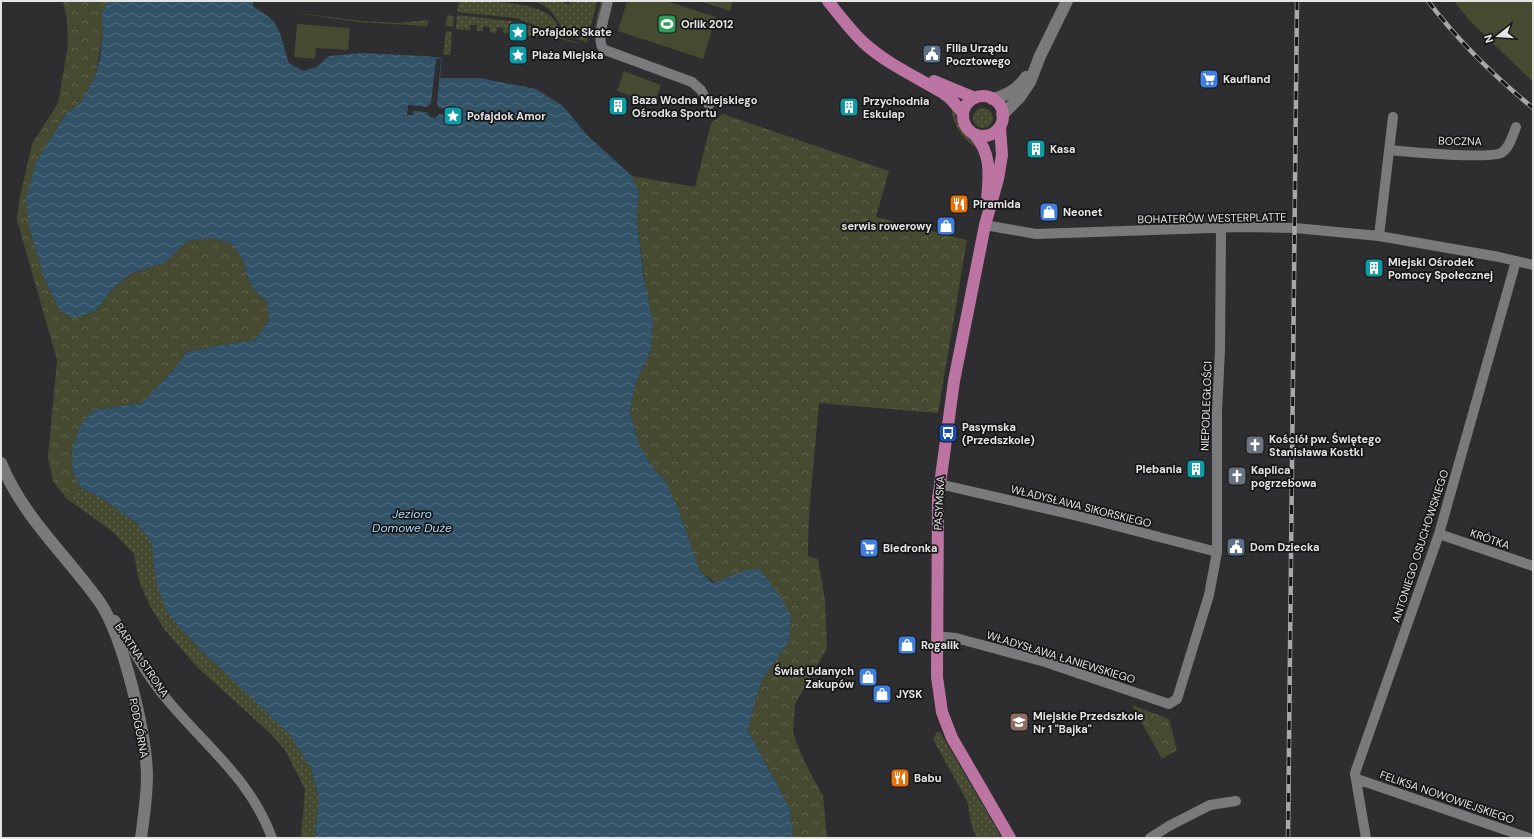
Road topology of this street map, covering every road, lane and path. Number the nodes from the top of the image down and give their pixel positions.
1 (608, 1) edge
2 (828, 1) edge
3 (1066, 1) edge
4 (1040, 56) junction
5 (900, 67) junction
6 (975, 98) junction
7 (992, 99) junction
8 (709, 105) dead end
9 (963, 113) junction
10 (1002, 115) junction
11 (1393, 117) dead end
12 (1516, 127) dead end
13 (1000, 128) junction
14 (975, 135) junction
15 (1389, 150) junction
16 (985, 225) junction
17 (1221, 229) junction
18 (1379, 236) junction
19 (1516, 260) junction
20 (1533, 265) edge
21 (1, 463) edge
22 (4, 479) edge
23 (939, 484) junction
24 (1439, 534) junction
25 (1217, 552) junction
26 (1533, 566) edge
27 (110, 621) junction
28 (936, 636) junction
29 (1177, 699) joint
30 (1357, 779) junction
31 (1236, 801) dead end
32 (141, 838) edge
33 (272, 838) edge
34 (1010, 838) edge
35 (1150, 838) edge
36 (1366, 838) edge
37 (1529, 838) edge

1 - 8 street
2 - 5 main road
3 - 4 street
4 - 7 street
4 - 10 street
5 - 6 main road
5 - 9 main road
6 - 7 main road
6 - 9 main road
7 - 10 main road
9 - 14 main road
10 - 13 main road
11 - 15 street
12 - 15 street, BOCZNA
13 - 14 main road
13 - 16 main road, PASYMSKA
14 - 16 main road, PASYMSKA
15 - 18 street
16 - 17 street, BOHATERÓW WESTERPLATTE
16 - 23 main road, PASYMSKA
17 - 18 street, BOHATERÓW WESTERPLATTE
17 - 25 street, NIEPODLEGŁOŚCI
18 - 19 street, BOHATERÓW WESTERPLATTE
19 - 20 street, BOHATERÓW WESTERPLATTE
19 - 24 street, ANTONIEGO OSUCHOWSKIEGO
21 - 22 street, BARTNA STRONA
22 - 27 street, BARTNA STRONA
23 - 25 street, WŁADYSŁAWA SIKORSKIEGO
23 - 28 main road, PASYMSKA
24 - 26 street, KRÓTKA
24 - 30 street, ANTONIEGO OSUCHOWSKIEGO
25 - 29 street, NIEPODLEGŁOŚCI
27 - 32 street, PODGÓRNA
27 - 33 street, BARTNA STRONA
28 - 29 street, WŁADYSŁAWA ŁANIEWSKIEGO
28 - 34 main road, PASYMSKA
30 - 36 street, ANTONIEGO OSUCHOWSKIEGO
30 - 37 street, FELIKSA NOWOWIEJSKIEGO
31 - 35 street

